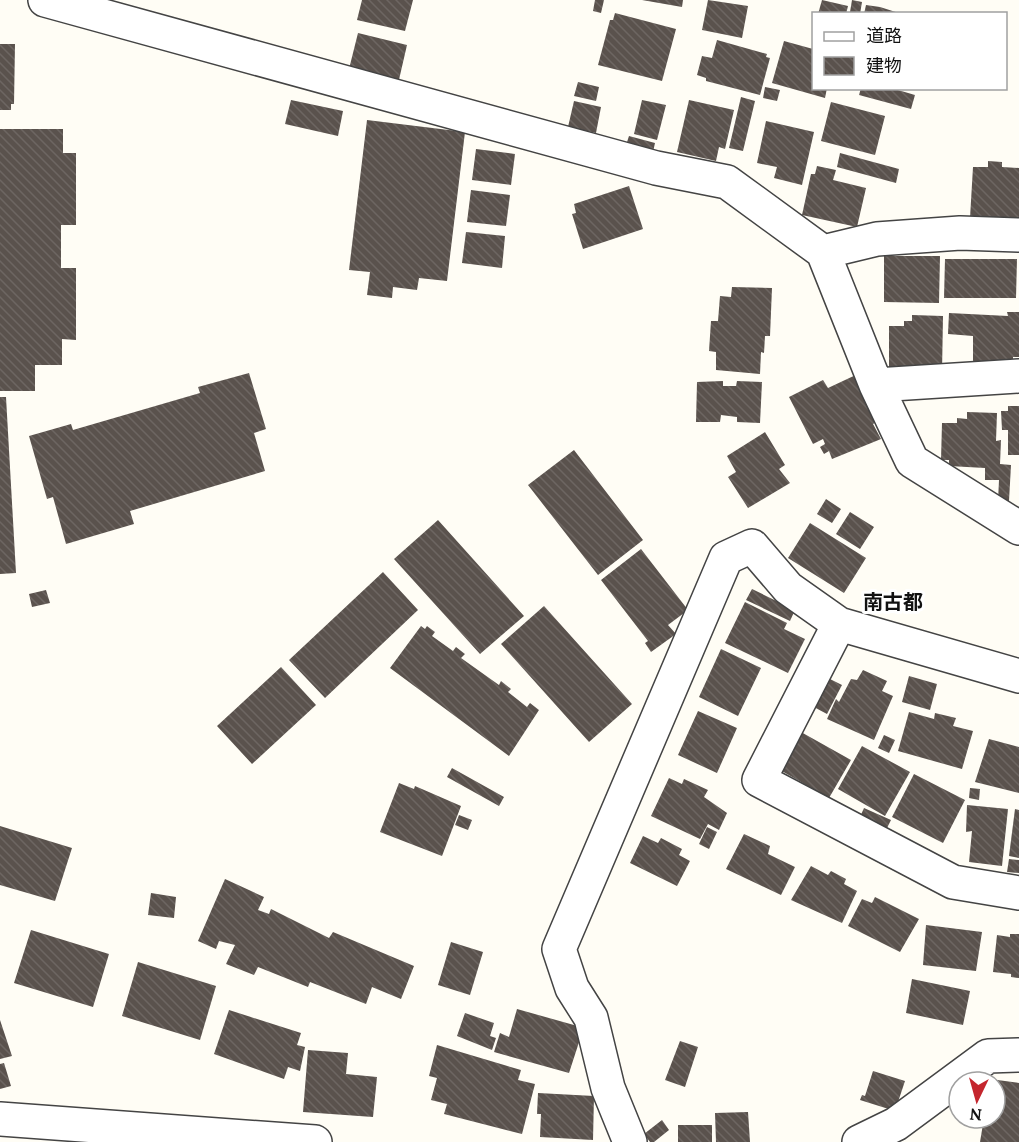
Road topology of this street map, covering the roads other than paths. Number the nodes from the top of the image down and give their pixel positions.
1 (45, 0) edge
2 (1019, 235) edge
3 (823, 252) junction
4 (1019, 376) edge
5 (876, 385) junction
6 (1019, 528) edge
7 (839, 624) junction
8 (1016, 668) edge
9 (1019, 893) edge
10 (1019, 1054) edge
11 (0, 1119) edge
12 (315, 1142) edge
13 (630, 1142) edge
14 (859, 1142) edge

1 - 3 street
2 - 3 street
3 - 5 street
4 - 5 street
5 - 6 street
7 - 8 street
7 - 9 street
7 - 13 street
10 - 14 street
11 - 12 street

